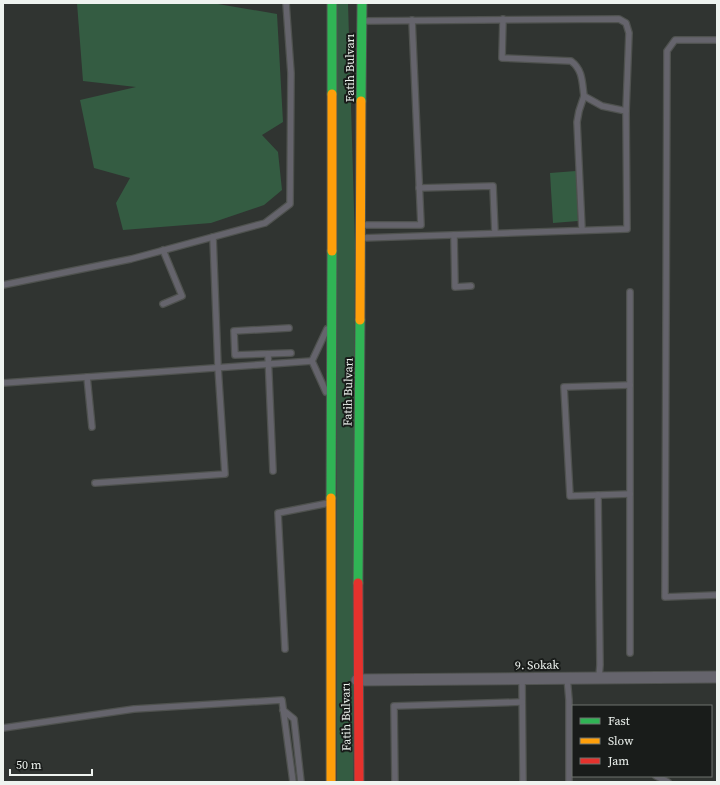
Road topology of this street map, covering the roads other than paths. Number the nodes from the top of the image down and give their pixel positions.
1 (286, 3) edge
2 (332, 3) edge
3 (362, 3) edge
4 (503, 19) junction
5 (412, 20) junction
6 (362, 21) junction
7 (717, 40) edge
8 (584, 96) junction
9 (626, 111) junction
10 (419, 188) junction
11 (361, 225) junction
12 (582, 230) junction
13 (495, 233) junction
14 (454, 235) junction
15 (213, 237) junction
16 (361, 238) junction
17 (163, 250) junction
18 (3, 285) edge
19 (471, 286) dead end
20 (630, 292) dead end
21 (163, 304) dead end
22 (332, 317) junction
23 (290, 328) dead end
24 (291, 353) dead end
25 (268, 354) junction
26 (312, 361) junction
27 (268, 364) junction
28 (218, 367) junction
29 (87, 377) junction
30 (3, 383) edge
31 (630, 385) junction
32 (332, 404) junction
33 (92, 426) dead end
34 (273, 471) dead end
35 (95, 484) dead end
36 (630, 494) junction
37 (598, 495) junction
38 (332, 503) junction
39 (717, 596) edge
40 (285, 649) dead end
41 (630, 653) dead end
42 (332, 662) junction
43 (567, 677) junction
44 (598, 677) junction
45 (717, 677) edge
46 (522, 678) junction
47 (350, 679) junction
48 (522, 702) junction
49 (283, 710) junction
50 (3, 728) edge
51 (571, 770) edge
52 (658, 777) edge
53 (293, 782) edge
54 (300, 782) edge
55 (331, 782) edge
56 (359, 782) edge
57 (395, 782) edge
58 (523, 782) edge
59 (569, 782) edge
60 (668, 782) edge

1 - 15 lane
2 - 22 main road, Fatih Bulvarı
3 - 6 main road, Fatih Bulvarı
4 - 5 lane
4 - 8 lane
4 - 9 lane
5 - 6 lane
5 - 10 lane
6 - 11 main road, Fatih Bulvarı
7 - 39 lane
8 - 9 lane
8 - 12 lane
9 - 12 lane
10 - 11 lane
10 - 13 lane
11 - 16 main road, Fatih Bulvarı
12 - 13 lane
13 - 14 lane
14 - 16 lane
14 - 19 lane
15 - 17 lane
15 - 28 lane
16 - 47 main road, Fatih Bulvarı
17 - 18 lane
17 - 21 lane
20 - 31 lane
22 - 26 lane
22 - 32 main road, Fatih Bulvarı
23 - 25 lane
24 - 25 lane
25 - 27 lane
26 - 27 lane
26 - 32 lane
27 - 28 lane
27 - 34 lane
28 - 29 lane
28 - 35 lane
29 - 30 lane
29 - 33 lane
31 - 36 lane
31 - 37 lane
32 - 38 main road, Fatih Bulvarı
36 - 37 lane
36 - 41 lane
37 - 44 lane
38 - 40 lane
38 - 42 main road, Fatih Bulvarı
42 - 47 main road
42 - 55 main road, Fatih Bulvarı
43 - 44 street, 9. Sokak
43 - 46 street, 9. Sokak
43 - 51 lane
44 - 45 street, 9. Sokak
46 - 47 street, 9. Sokak
46 - 48 lane
47 - 56 main road, Fatih Bulvarı
48 - 57 lane
48 - 58 lane
49 - 50 lane
49 - 53 lane
49 - 54 lane
51 - 59 lane
52 - 60 lane

